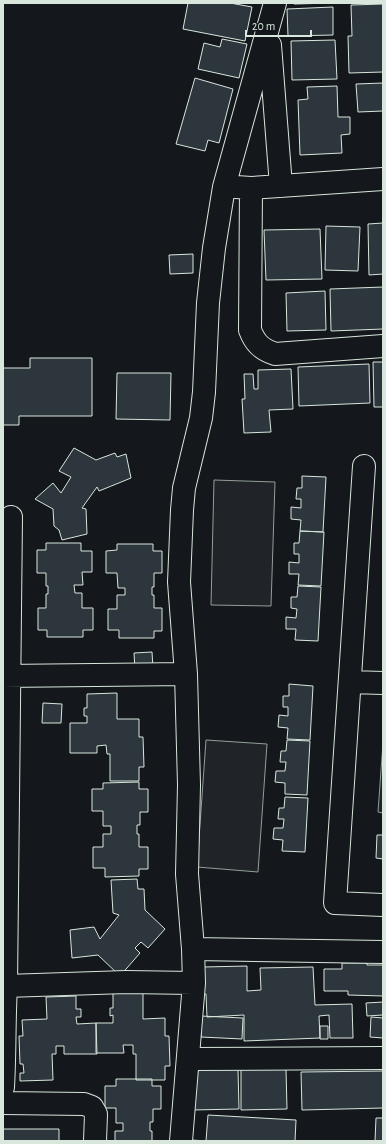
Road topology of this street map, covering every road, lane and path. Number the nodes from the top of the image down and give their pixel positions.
1 (275, 3) edge
2 (268, 30) junction
3 (383, 179) edge
4 (224, 186) junction
5 (281, 186) junction
6 (251, 188) junction
7 (383, 346) edge
8 (364, 466) dead end
9 (11, 517) dead end
10 (186, 674) junction
11 (6, 676) edge
12 (350, 682) junction
13 (383, 683) edge
14 (383, 905) edge
15 (193, 949) junction
16 (383, 952) edge
17 (194, 983) junction
18 (5, 986) edge
19 (383, 1058) edge
20 (189, 1059) junction
21 (3, 1087) edge
22 (3, 1103) edge
23 (95, 1141) edge
24 (181, 1141) edge

1 - 2 street
2 - 4 street
2 - 5 street
3 - 5 street
4 - 6 street
4 - 10 street
5 - 6 street
6 - 7 street
8 - 12 street
9 - 11 street
10 - 11 street
10 - 15 street
11 - 18 street
12 - 13 street
12 - 14 street
15 - 16 street
15 - 17 street
17 - 18 street
17 - 20 street
18 - 21 street
19 - 20 street
20 - 24 street
22 - 23 street

